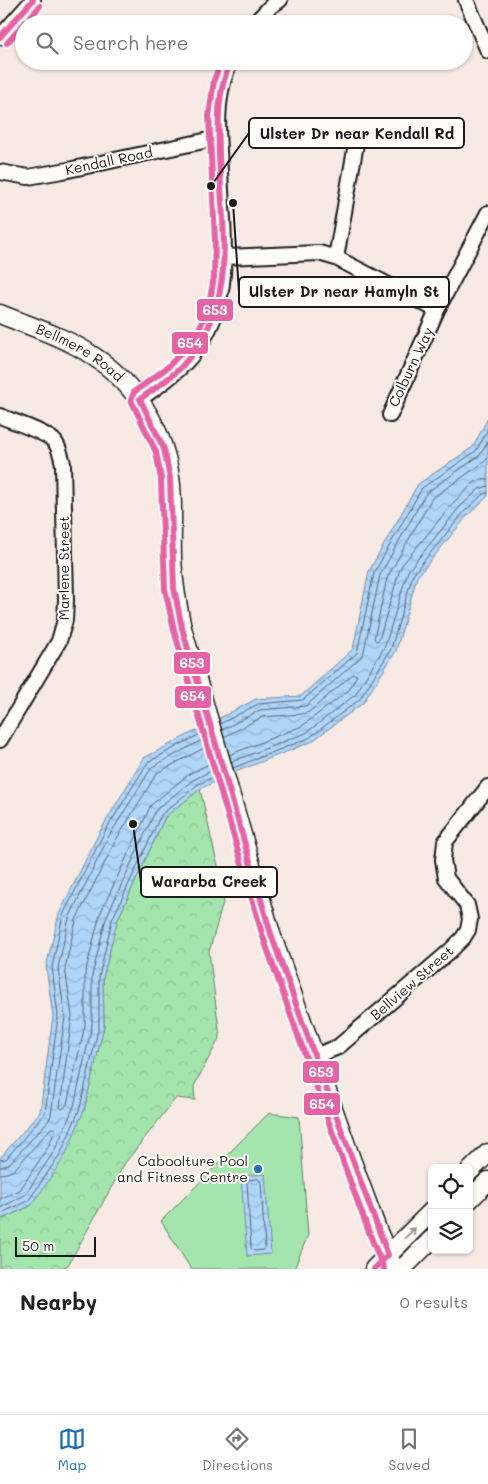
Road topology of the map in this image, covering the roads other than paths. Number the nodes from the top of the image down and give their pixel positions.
1 (33, 0) edge
2 (280, 0) edge
3 (466, 0) edge
4 (20, 15) edge
5 (263, 15) edge
6 (472, 15) edge
7 (473, 16) edge
8 (15, 20) edge
9 (0, 37) edge
10 (488, 51) edge
11 (226, 70) edge
12 (218, 138) junction
13 (356, 138) dead end
14 (0, 172) edge
15 (488, 213) edge
16 (225, 257) junction
17 (336, 258) junction
18 (437, 310) junction
19 (0, 314) edge
20 (140, 400) junction
21 (390, 415) dead end
22 (0, 416) edge
23 (0, 740) edge
24 (488, 787) edge
25 (315, 1056) junction
26 (488, 1153) edge
27 (473, 1168) edge
28 (488, 1181) edge
29 (473, 1196) edge
30 (428, 1216) edge
31 (428, 1243) edge
32 (391, 1262) edge
33 (374, 1269) edge
34 (402, 1269) edge

1 - 4 street
2 - 5 street
3 - 6 street
7 - 10 street
8 - 9 street
11 - 12 street
12 - 14 street, Kendall Road
12 - 16 street
13 - 17 street
15 - 18 street, Colburn Way
16 - 17 street
16 - 20 street
17 - 18 street
18 - 21 street, Colburn Way
19 - 20 main road, Bellmere Road
20 - 25 main road, Bellmere Road
22 - 23 street, Marlene Street
24 - 25 street, Bellview Street
25 - 32 main road, Bellmere Road
26 - 27 main road
28 - 29 main road
32 -> 30 main road
31 - 34 main road
32 - 33 main road

